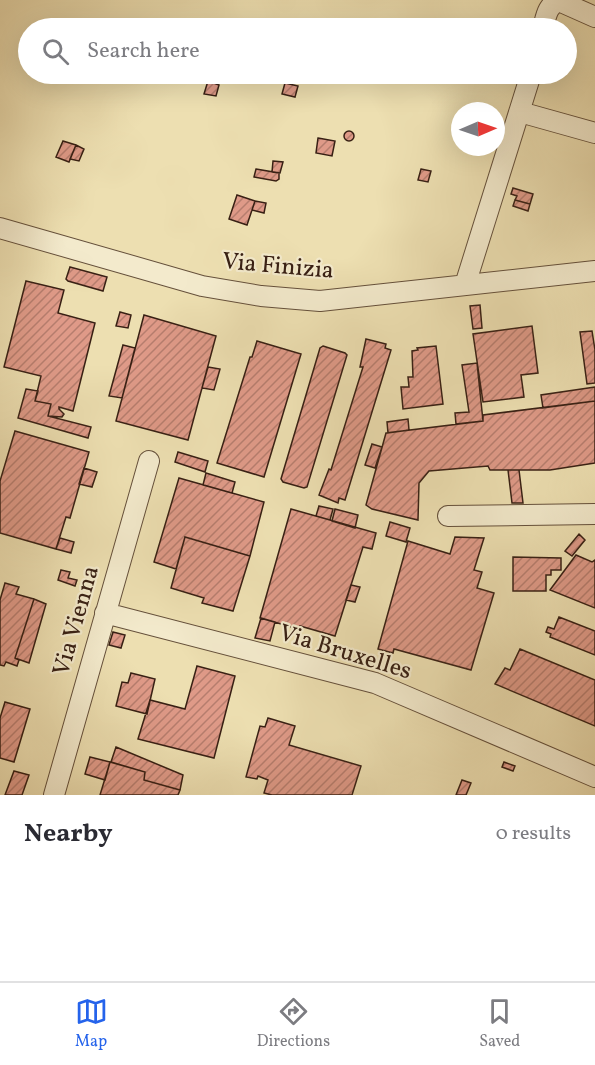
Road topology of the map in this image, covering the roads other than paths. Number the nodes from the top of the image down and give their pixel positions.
1 (595, 17) edge
2 (546, 18) edge
3 (528, 84) edge
4 (520, 112) junction
5 (595, 133) edge
6 (0, 228) edge
7 (595, 271) edge
8 (465, 285) junction
9 (149, 461) dead end
10 (595, 514) edge
11 (448, 516) dead end
12 (105, 613) junction
13 (595, 777) edge
14 (54, 795) edge

1 - 2 street
3 - 4 street
4 - 5 street
4 - 8 street
6 - 8 street, Via Finizia
7 - 8 street, Via Finizia
9 - 12 street, Via Vienna
10 - 11 street
12 - 13 street, Via Bruxelles
12 - 14 street, Via Vienna

